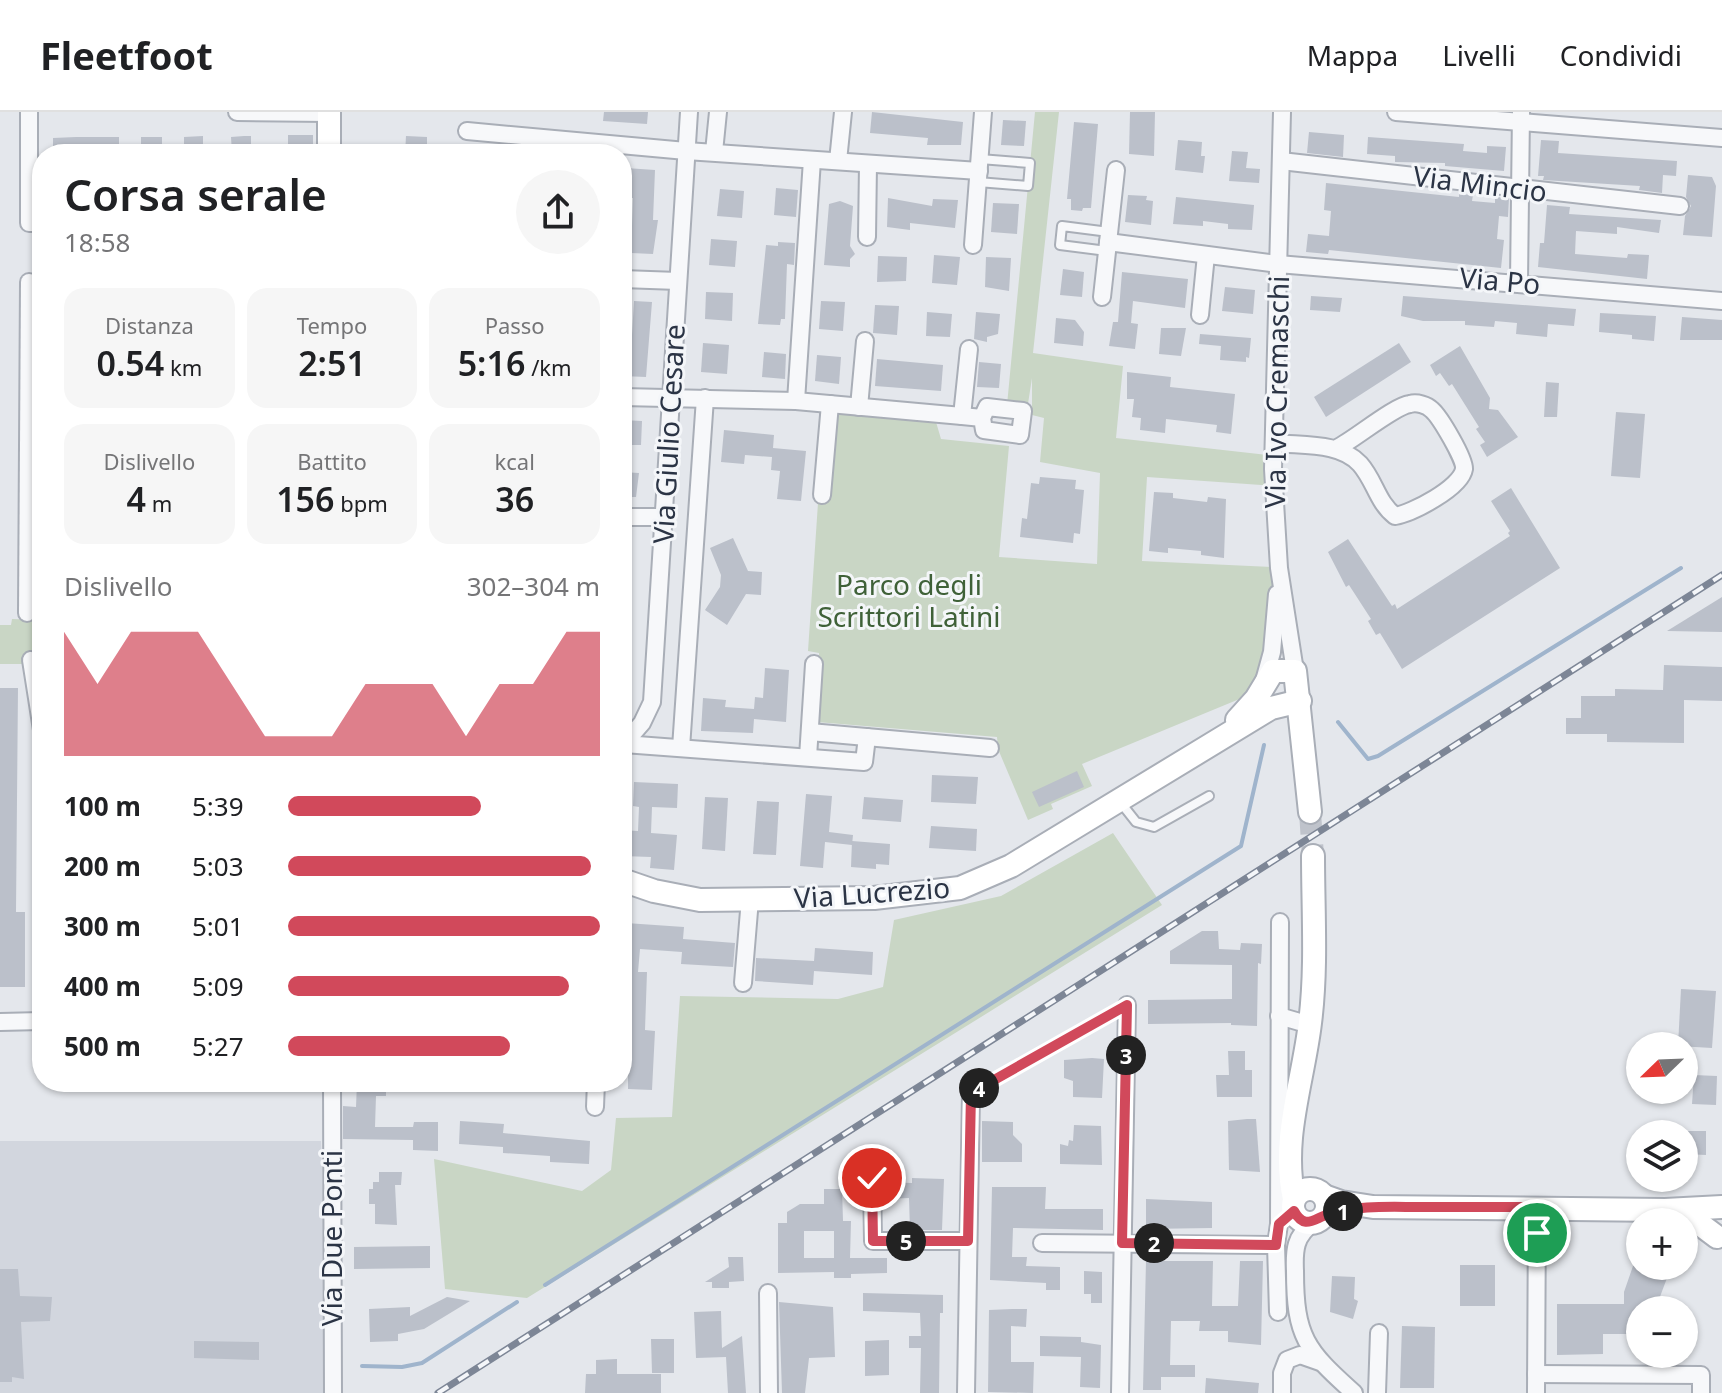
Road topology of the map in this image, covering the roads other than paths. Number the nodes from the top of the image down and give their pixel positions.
1 (29, 112) edge
2 (237, 112) edge
3 (689, 112) edge
4 (718, 112) edge
5 (843, 112) edge
6 (983, 112) edge
7 (1282, 112) edge
8 (1396, 112) edge
9 (329, 113) edge
10 (1520, 116) edge
11 (467, 131) dead end
12 (1722, 138) edge
13 (329, 144) edge
14 (609, 144) edge
15 (632, 146) edge
16 (686, 151) junction
17 (714, 152) junction
18 (32, 160) edge
19 (812, 160) junction
20 (838, 161) junction
21 (1281, 161) junction
22 (868, 164) junction
23 (1116, 170) dead end
24 (979, 171) junction
25 (1520, 188) junction
26 (1680, 206) dead end
27 (867, 237) dead end
28 (1108, 241) junction
29 (973, 245) dead end
30 (1206, 255) junction
31 (1278, 264) junction
32 (632, 279) edge
33 (678, 281) junction
34 (29, 282) dead end
35 (1519, 282) junction
36 (1102, 297) dead end
37 (1722, 301) edge
38 (1200, 315) dead end
39 (32, 324) edge
40 (865, 341) dead end
41 (969, 349) dead end
42 (632, 397) edge
43 (669, 397) junction
44 (705, 398) junction
45 (796, 401) junction
46 (830, 404) junction
47 (859, 407) junction
48 (962, 416) junction
49 (982, 418) dead end
50 (1276, 443) junction
51 (1337, 448) junction
52 (822, 495) dead end
53 (632, 517) edge
54 (665, 517) junction
55 (32, 552) edge
56 (1279, 568) junction
57 (27, 613) dead end
58 (31, 660) dead end
59 (814, 664) dead end
60 (32, 666) edge
61 (1295, 671) junction
62 (1261, 692) junction
63 (1300, 701) junction
64 (632, 723) edge
65 (642, 723) junction
66 (810, 732) junction
67 (1226, 732) junction
68 (632, 735) edge
69 (867, 737) junction
70 (632, 745) edge
71 (681, 748) junction
72 (990, 748) dead end
73 (808, 757) junction
74 (1209, 796) dead end
75 (1118, 800) junction
76 (1310, 812) tunnel mouth
77 (1313, 856) tunnel mouth
78 (632, 883) edge
79 (750, 899) junction
80 (1280, 922) dead end
81 (743, 983) dead end
82 (1127, 1005) joint
83 (1279, 1016) junction
84 (32, 1021) edge
85 (0, 1022) edge
86 (1310, 1025) junction
87 (332, 1092) edge
88 (596, 1092) edge
89 (971, 1093) joint
90 (595, 1107) dead end
91 (872, 1178) dead end
92 (1537, 1207) junction
93 (1305, 1208) junction
94 (1626, 1209) edge
95 (1698, 1209) edge
96 (1722, 1209) edge
97 (1698, 1224) edge
98 (968, 1241) junction
99 (1720, 1241) edge
100 (1042, 1243) dead end
101 (1122, 1243) junction
102 (1276, 1245) junction
103 (768, 1293) dead end
104 (1278, 1312) dead end
105 (1379, 1333) dead end
106 (1320, 1362) junction
107 (1536, 1374) junction
108 (1607, 1374) junction
109 (333, 1393) edge
110 (769, 1393) edge
111 (966, 1393) edge
112 (1120, 1393) edge
113 (1282, 1393) edge
114 (1354, 1393) edge
115 (1377, 1393) edge
116 (1536, 1393) edge
117 (1609, 1393) edge
118 (1701, 1393) edge

1 - 18 street
2 - 9 street
3 - 16 street, Via Giulio Cesare
4 - 17 street
5 - 20 street
6 - 24 street
7 - 21 street, Via Ivo Cremaschi
8 - 10 street
9 - 13 street
10 - 12 street
10 - 25 street
11 - 14 street
15 - 16 street
16 - 17 street
16 - 33 street, Via Giulio Cesare
17 - 19 street
19 - 20 street
19 - 45 street
20 - 22 street
21 - 25 street, Via Mincio
21 - 31 street, Via Ivo Cremaschi
22 - 24 street
22 - 27 street
23 - 28 street
24 - 24 lane
24 - 29 street
25 - 26 street, Via Mincio
25 - 35 street
28 - 28 lane
28 - 30 street, Via Po
28 - 36 street
30 - 31 street, Via Po
30 - 38 street
31 - 35 street, Via Po
31 - 50 street, Via Ivo Cremaschi
32 - 33 street
33 - 43 street, Via Giulio Cesare
34 - 39 street
35 - 37 street, Via Po
40 - 47 street
41 - 48 street
42 - 43 street
43 - 44 street
43 - 54 street, Via Giulio Cesare
44 - 45 street
44 - 71 street, Via Giulio Cesare
45 - 46 street
46 - 47 street
46 - 52 street
47 - 48 street
48 - 49 street
50 - 51 street
50 - 56 street, Via Ivo Cremaschi
51 - 51 street
53 - 54 street
54 - 65 street, Via Giulio Cesare
55 - 57 street
56 - 61 street, Via Ivo Cremaschi
56 - 62 street, Via Lucrezio
58 - 60 street
59 - 66 street
61 - 62 street, Via Lucrezio
61 - 63 street
62 - 67 street, Via Lucrezio
63 - 67 street, Via Lucrezio
63 - 76 street
64 - 65 street
65 - 68 street, Via Giulio Cesare
66 - 69 street
66 - 73 street
67 - 75 street, Via Lucrezio
69 - 72 street
69 - 73 street
70 - 71 street
71 - 73 street
74 - 75 lane
75 - 79 street, Via Lucrezio
77 - 86 street
78 - 79 street, Via Lucrezio
79 - 81 street
80 - 83 street
82 - 89 lane
82 - 101 street
83 - 86 street
83 - 93 street
84 - 85 street
86 - 93 street
87 - 109 street, Via Due Ponti
88 - 90 street
89 - 98 street
91 - 98 street
92 - 93 street
92 - 94 street
92 - 107 street
93 - 102 street
93 - 106 street
95 - 96 street
96 - 99 street
97 - 99 street
98 - 111 street
100 - 101 street
101 - 102 street
101 - 112 street
102 - 104 street
103 - 110 street
105 - 115 street
106 - 113 street
106 - 114 street
107 - 108 street
107 - 116 street
108 - 117 street
108 - 118 street

